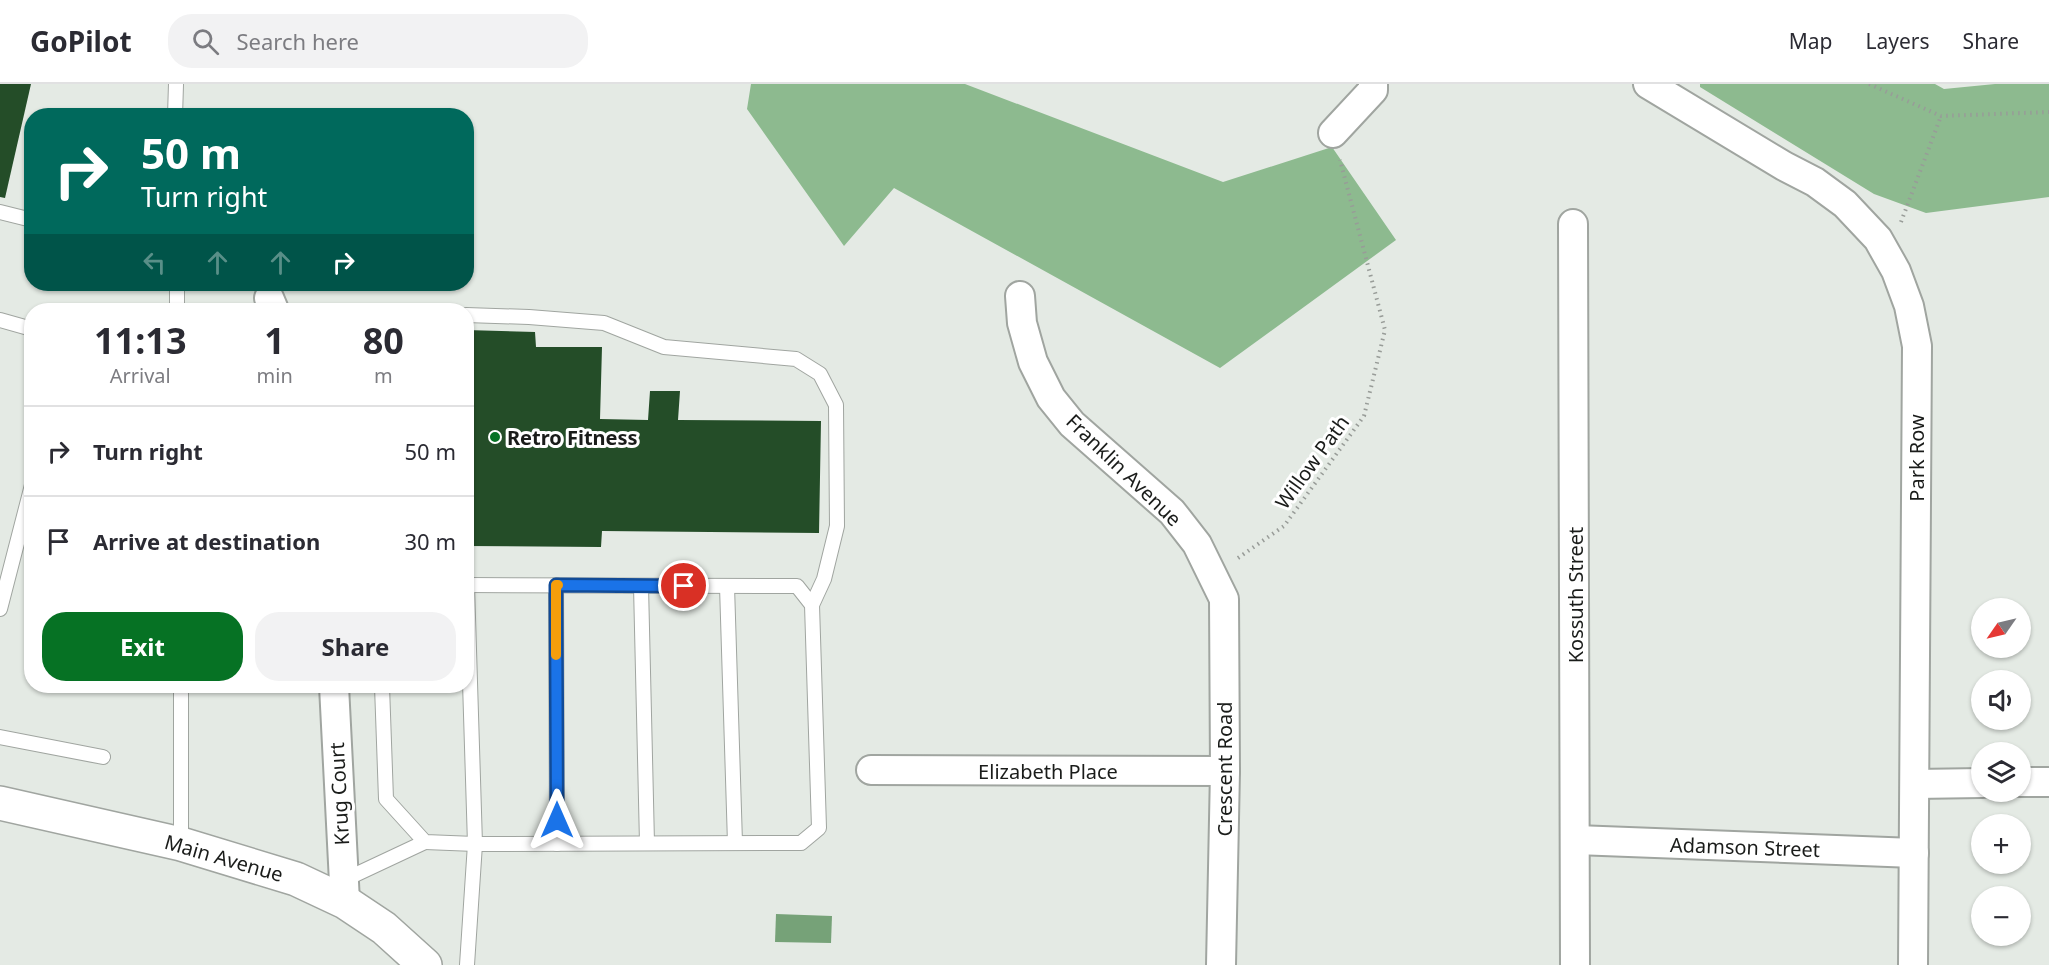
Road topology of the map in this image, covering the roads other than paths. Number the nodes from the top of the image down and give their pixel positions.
1 (176, 84) edge
2 (1373, 84) edge
3 (1648, 84) edge
4 (175, 108) edge
5 (1333, 133) road end
6 (0, 212) edge
7 (24, 218) edge
8 (1573, 224) dead end
9 (1020, 296) dead end
10 (474, 315) edge
11 (0, 320) edge
12 (24, 327) edge
13 (24, 516) edge
14 (1213, 576) joint
15 (474, 585) edge
16 (556, 585) junction
17 (641, 586) junction
18 (727, 586) junction
19 (812, 605) junction
20 (0, 609) edge
21 (181, 693) edge
22 (334, 693) edge
23 (382, 693) edge
24 (470, 693) edge
25 (0, 737) edge
26 (103, 757) dead end
27 (872, 770) dead end
28 (1225, 771) junction
29 (2031, 782) edge
30 (2049, 782) edge
31 (1971, 783) edge
32 (1915, 784) junction
33 (0, 803) edge
34 (1576, 840) junction
35 (425, 842) junction
36 (647, 843) junction
37 (735, 843) junction
38 (181, 844) junction
39 (475, 844) junction
40 (557, 844) junction
41 (1914, 854) junction
42 (344, 891) junction
43 (425, 965) edge
44 (467, 965) edge
45 (1221, 965) edge
46 (1575, 965) edge
47 (1913, 965) edge

1 - 4 lane
2 - 5 street
3 - 32 street, Park Row
6 - 7 lane
8 - 34 street, Kossuth Street
9 - 14 street, Franklin Avenue
10 - 19 lane
11 - 12 lane
13 - 20 lane
14 - 28 street, Crescent Road
15 - 16 lane
16 - 17 lane
16 - 40 lane
17 - 18 lane
17 - 36 lane
18 - 19 lane
18 - 37 lane
19 - 37 lane
21 - 38 lane
22 - 42 street, Krug Court
23 - 35 lane
24 - 39 lane
25 - 26 lane
27 - 28 street, Elizabeth Place
28 - 45 street, Crescent Road
29 - 30 street
31 - 32 street
32 - 41 street, Park Row
33 - 38 street, Main Avenue
34 - 41 street, Adamson Street
34 - 46 street, Kossuth Street
35 - 39 lane
35 - 42 lane
36 - 37 lane
36 - 40 lane
38 - 42 street, Main Avenue
39 - 40 lane
39 - 44 lane
41 - 47 street, Park Row
42 - 43 street, Main Avenue

